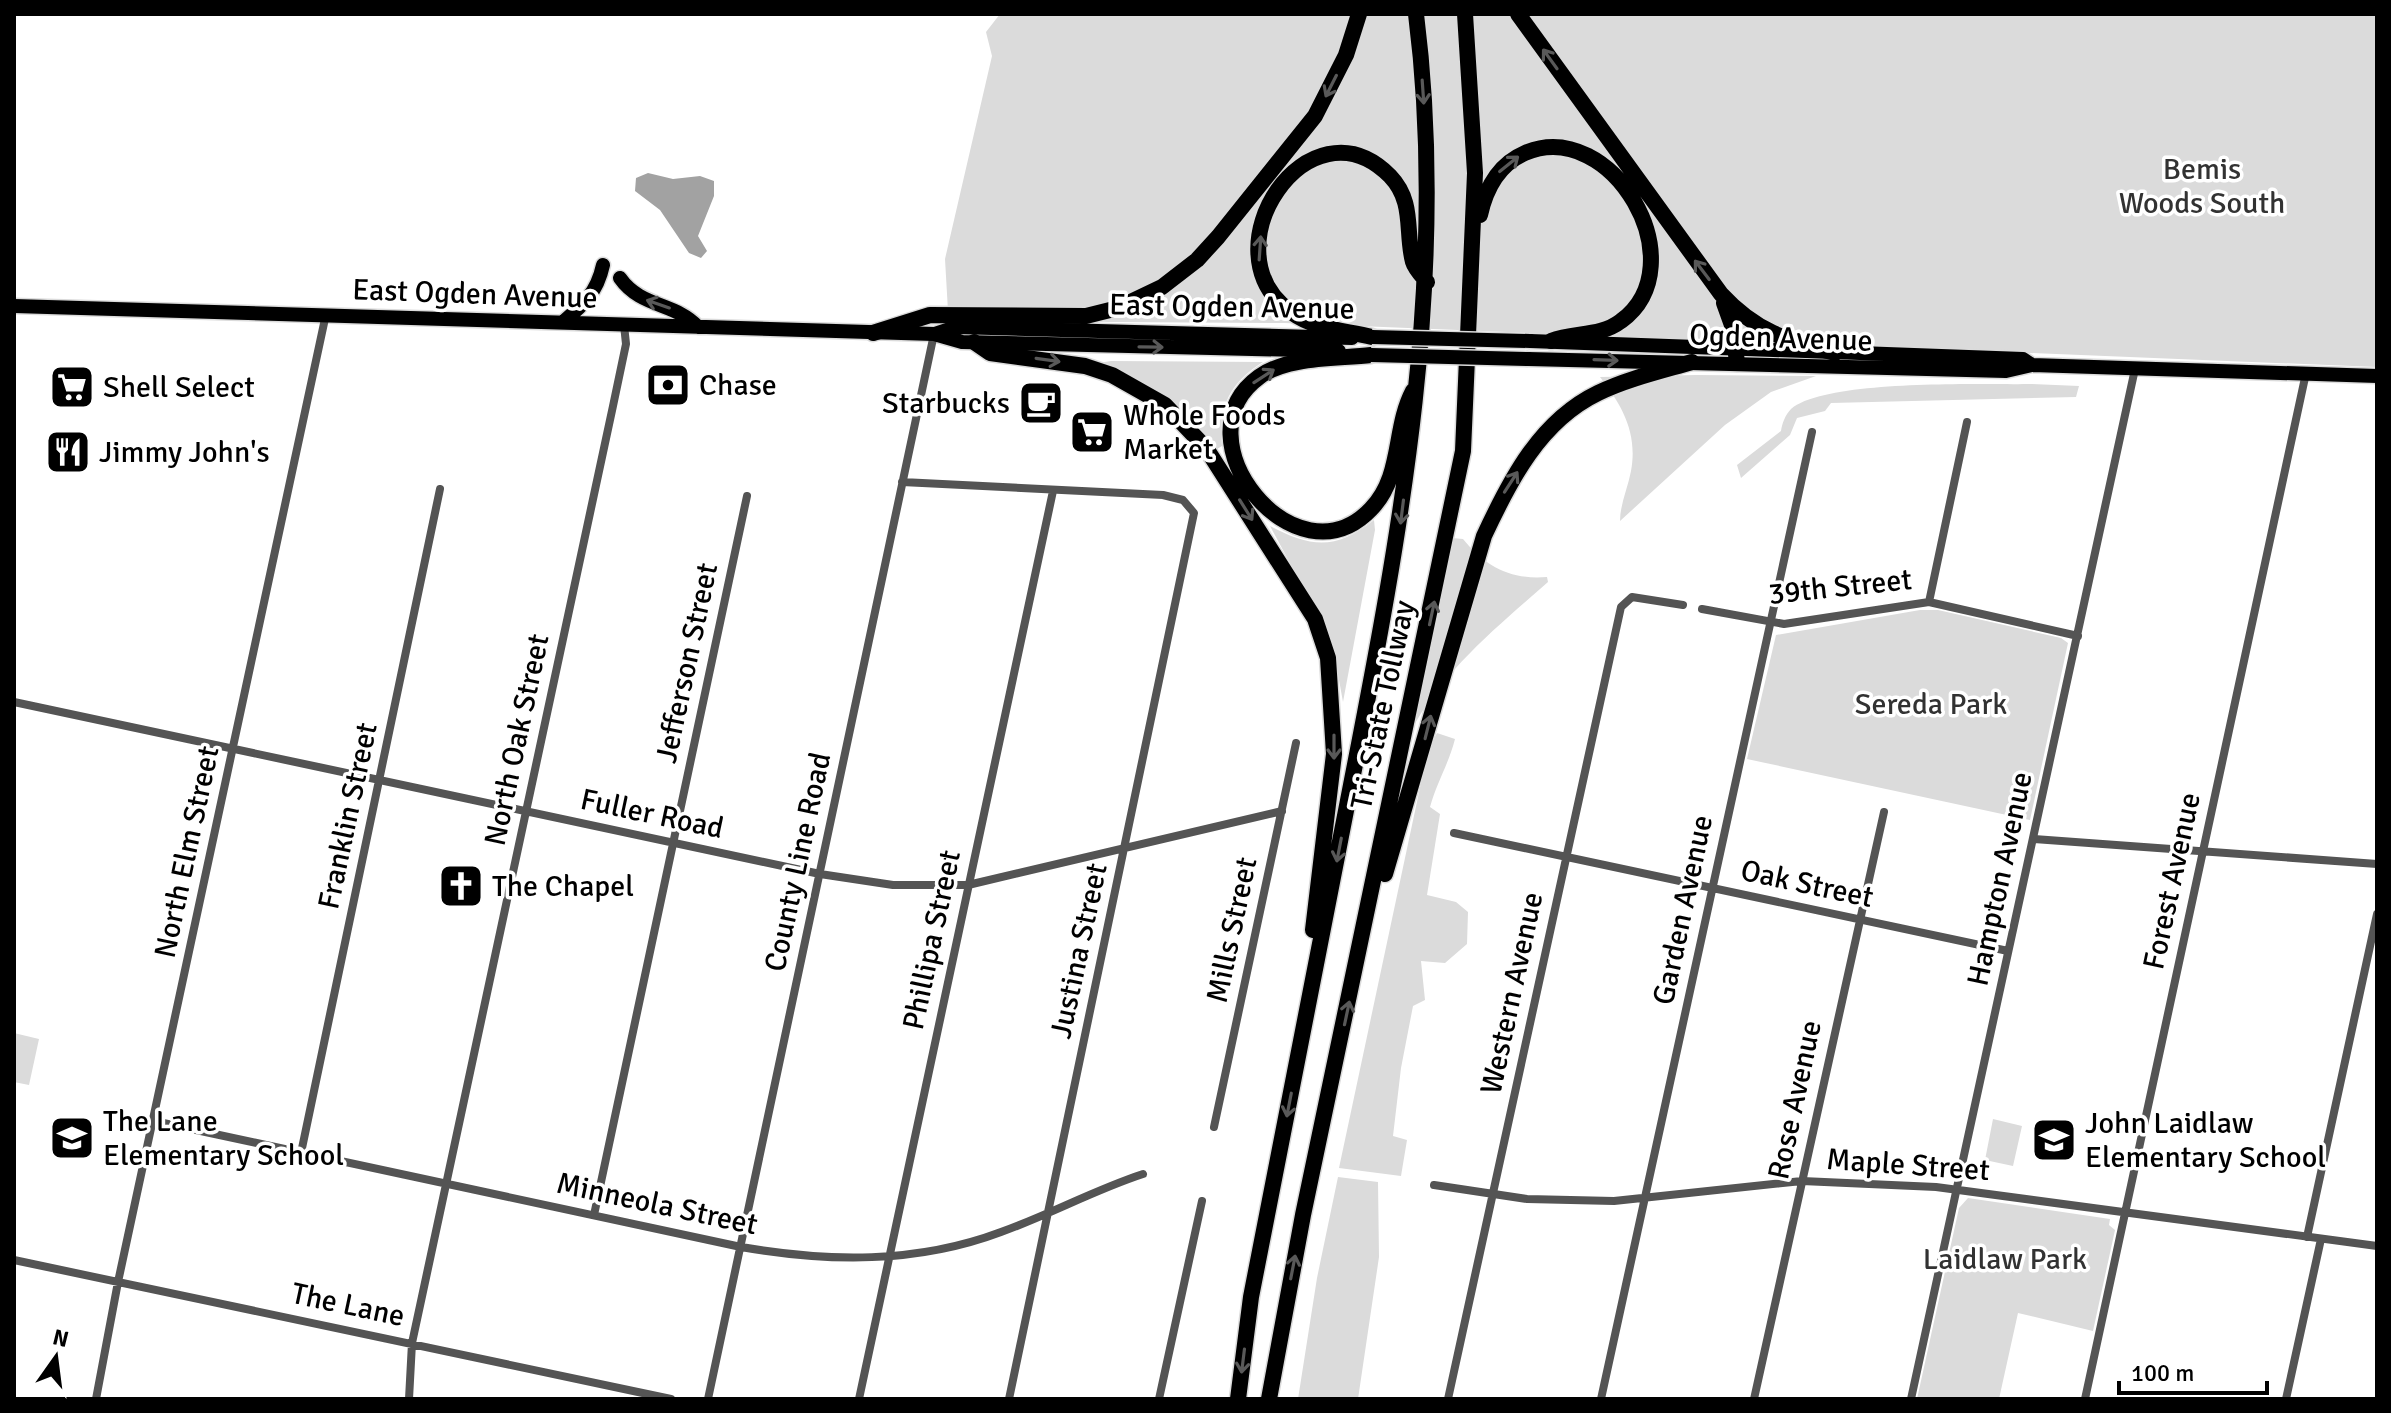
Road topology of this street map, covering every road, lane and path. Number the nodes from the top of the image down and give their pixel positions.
1 (1359, 14) edge
2 (1416, 14) edge
3 (1465, 14) edge
4 (1518, 14) edge
5 (603, 265) dead end
6 (620, 278) dead end
7 (1427, 282) junction
8 (1472, 288) junction
9 (1721, 294) junction
10 (14, 306) edge
11 (326, 314) junction
12 (563, 322) junction
13 (624, 325) junction
14 (698, 327) junction
15 (873, 333) junction
16 (934, 334) junction
17 (1372, 337) junction
18 (1530, 341) joint
19 (1551, 341) junction
20 (974, 342) junction
21 (1835, 353) junction
22 (1371, 355) junction
23 (1737, 357) junction
24 (1528, 359) joint
25 (1692, 362) junction
26 (2032, 365) junction
27 (2135, 369) junction
28 (2306, 373) junction
29 (2377, 376) edge
30 (1419, 379) junction
31 (1967, 422) dead end
32 (1812, 432) dead end
33 (902, 482) junction
34 (440, 489) dead end
35 (1053, 491) junction
36 (747, 496) dead end
37 (1929, 602) junction
38 (1683, 605) dead end
39 (1702, 609) dead end
40 (1772, 623) junction
41 (2078, 636) junction
42 (14, 702) edge
43 (1296, 743) dead end
44 (233, 749) junction
45 (380, 780) junction
46 (527, 811) junction
47 (1282, 811) junction
48 (1884, 812) dead end
49 (1454, 833) dead end
50 (2034, 839) junction
51 (673, 843) junction
52 (1126, 848) junction
53 (2203, 851) junction
54 (1566, 857) junction
55 (2377, 864) edge
56 (820, 874) junction
57 (968, 885) junction
58 (1713, 888) junction
59 (2377, 914) edge
60 (1859, 919) junction
61 (1364, 936) junction
62 (2008, 951) junction
63 (1307, 1012) junction
64 (154, 1121) junction
65 (1214, 1127) dead end
66 (301, 1153) junction
67 (1143, 1174) dead end
68 (1802, 1181) junction
69 (447, 1184) junction
70 (1434, 1185) dead end
71 (1957, 1190) junction
72 (1494, 1194) junction
73 (1202, 1201) dead end
74 (1645, 1201) junction
75 (1048, 1214) junction
76 (2125, 1214) junction
77 (594, 1215) junction
78 (2307, 1237) junction
79 (2321, 1239) junction
80 (2377, 1246) edge
81 (741, 1247) junction
82 (889, 1257) junction
83 (14, 1260) edge
84 (118, 1282) junction
85 (412, 1343) junction
86 (96, 1399) edge
87 (409, 1399) edge
88 (671, 1399) edge
89 (708, 1399) edge
90 (859, 1399) edge
91 (1009, 1399) edge
92 (1159, 1399) edge
93 (1238, 1399) edge
94 (1269, 1399) edge
95 (1448, 1399) edge
96 (1601, 1399) edge
97 (1754, 1399) edge
98 (1911, 1399) edge
99 (2085, 1399) edge
100 (2286, 1399) edge

1 -> 15 highway
2 -> 7 highway, Tri-State Tollway
3 - 8 highway, Tri-State Tollway
9 -> 4 highway
5 - 12 main road
14 -> 6 main road
17 -> 7 highway
7 - 30 highway, Tri-State Tollway
8 -> 19 highway
61 -> 8 highway, Tri-State Tollway
9 - 21 highway
9 - 23 highway
10 - 11 main road, East Ogden Avenue
11 - 12 main road, East Ogden Avenue
11 - 44 street, North Elm Street
12 - 13 main road, East Ogden Avenue
13 - 14 main road, East Ogden Avenue
13 - 46 street, North Oak Street
14 - 15 main road, East Ogden Avenue
15 - 16 main road, East Ogden Avenue
16 - 17 main road, East Ogden Avenue
16 - 20 main road, East Ogden Avenue
16 - 33 street, County Line Road
17 - 18 main road, East Ogden Avenue, bridge
18 - 19 main road, Ogden Avenue
19 - 23 main road, Ogden Avenue
20 -> 22 main road, East Ogden Avenue
20 -> 63 highway
21 - 23 main road, Ogden Avenue
21 - 26 main road, Ogden Avenue
22 - 24 main road, East Ogden Avenue, bridge
30 -> 22 highway
23 - 25 main road, Ogden Avenue
23 - 26 main road, Ogden Avenue
24 -> 25 main road, Ogden Avenue
61 -> 25 highway
26 - 27 main road, Ogden Avenue
27 - 28 main road, Ogden Avenue
27 - 41 street, Hampton Avenue
28 - 29 main road, Ogden Avenue
28 - 53 street, Forest Avenue
30 -> 63 highway, Tri-State Tollway
31 - 37 street
32 - 40 street, Garden Avenue
33 - 35 street
33 - 56 street, County Line Road
34 - 45 street, Franklin Street
35 - 52 street, Justina Street
35 - 57 street, Phillipa Street
36 - 51 street, Jefferson Street
37 - 40 street, 39th Street
37 - 41 street, 39th Street
38 - 54 street, Western Avenue
39 - 40 street, 39th Street
40 - 58 street, Garden Avenue
41 - 50 street, Hampton Avenue
42 - 44 street, Fuller Road
43 - 47 street, Mills Street
44 - 45 street, Fuller Road
44 - 64 street, North Elm Street
45 - 46 street, Fuller Road
45 - 66 street, Franklin Street
46 - 51 street, Fuller Road
46 - 69 street, North Oak Street
47 - 52 street, Fuller Road
47 - 65 street, Mills Street
48 - 60 street, Rose Avenue
49 - 54 street, Oak Street
50 - 53 street
50 - 62 street, Hampton Avenue
51 - 56 street, Fuller Road
51 - 77 street, Jefferson Street
52 - 57 street, Fuller Road
52 - 75 street, Justina Street
53 - 55 street
53 - 76 street, Forest Avenue
54 - 58 street, Oak Street
54 - 72 street, Western Avenue
56 - 57 street, Fuller Road
56 - 81 street, County Line Road
57 - 82 street, Phillipa Street
58 - 60 street, Oak Street
58 - 74 street, Garden Avenue
59 - 78 street
60 - 62 street, Oak Street
60 - 68 street, Rose Avenue
94 -> 61 highway, Tri-State Tollway
62 - 71 street, Hampton Avenue
63 -> 93 highway, Tri-State Tollway
64 - 66 street, Minneola Street
64 - 84 street, North Elm Street
66 - 69 street, Minneola Street
67 - 75 street, Minneola Street
68 - 71 street, Maple Street
68 - 74 street, Maple Street
68 - 97 street, Rose Avenue
69 - 77 street, Minneola Street
69 - 85 street, North Oak Street
70 - 72 street, Maple Street
71 - 76 street, Maple Street
71 - 98 street, Hampton Avenue
72 - 74 street, Maple Street
72 - 95 street, Western Avenue
73 - 92 street
74 - 96 street, Garden Avenue
75 - 82 street, Minneola Street
75 - 91 street, Justina Street
76 - 78 street, Maple Street
76 - 99 street, Forest Avenue
77 - 81 street, Minneola Street
78 - 79 street, Maple Street
79 - 80 street, Maple Street
79 - 100 street
81 - 82 street, Minneola Street
81 - 89 street, County Line Road
82 - 90 street, Phillipa Street
83 - 84 street, The Lane
84 - 85 street, The Lane
84 - 86 street, North Elm Street
85 - 87 street, North Oak Street
85 - 88 street, The Lane

